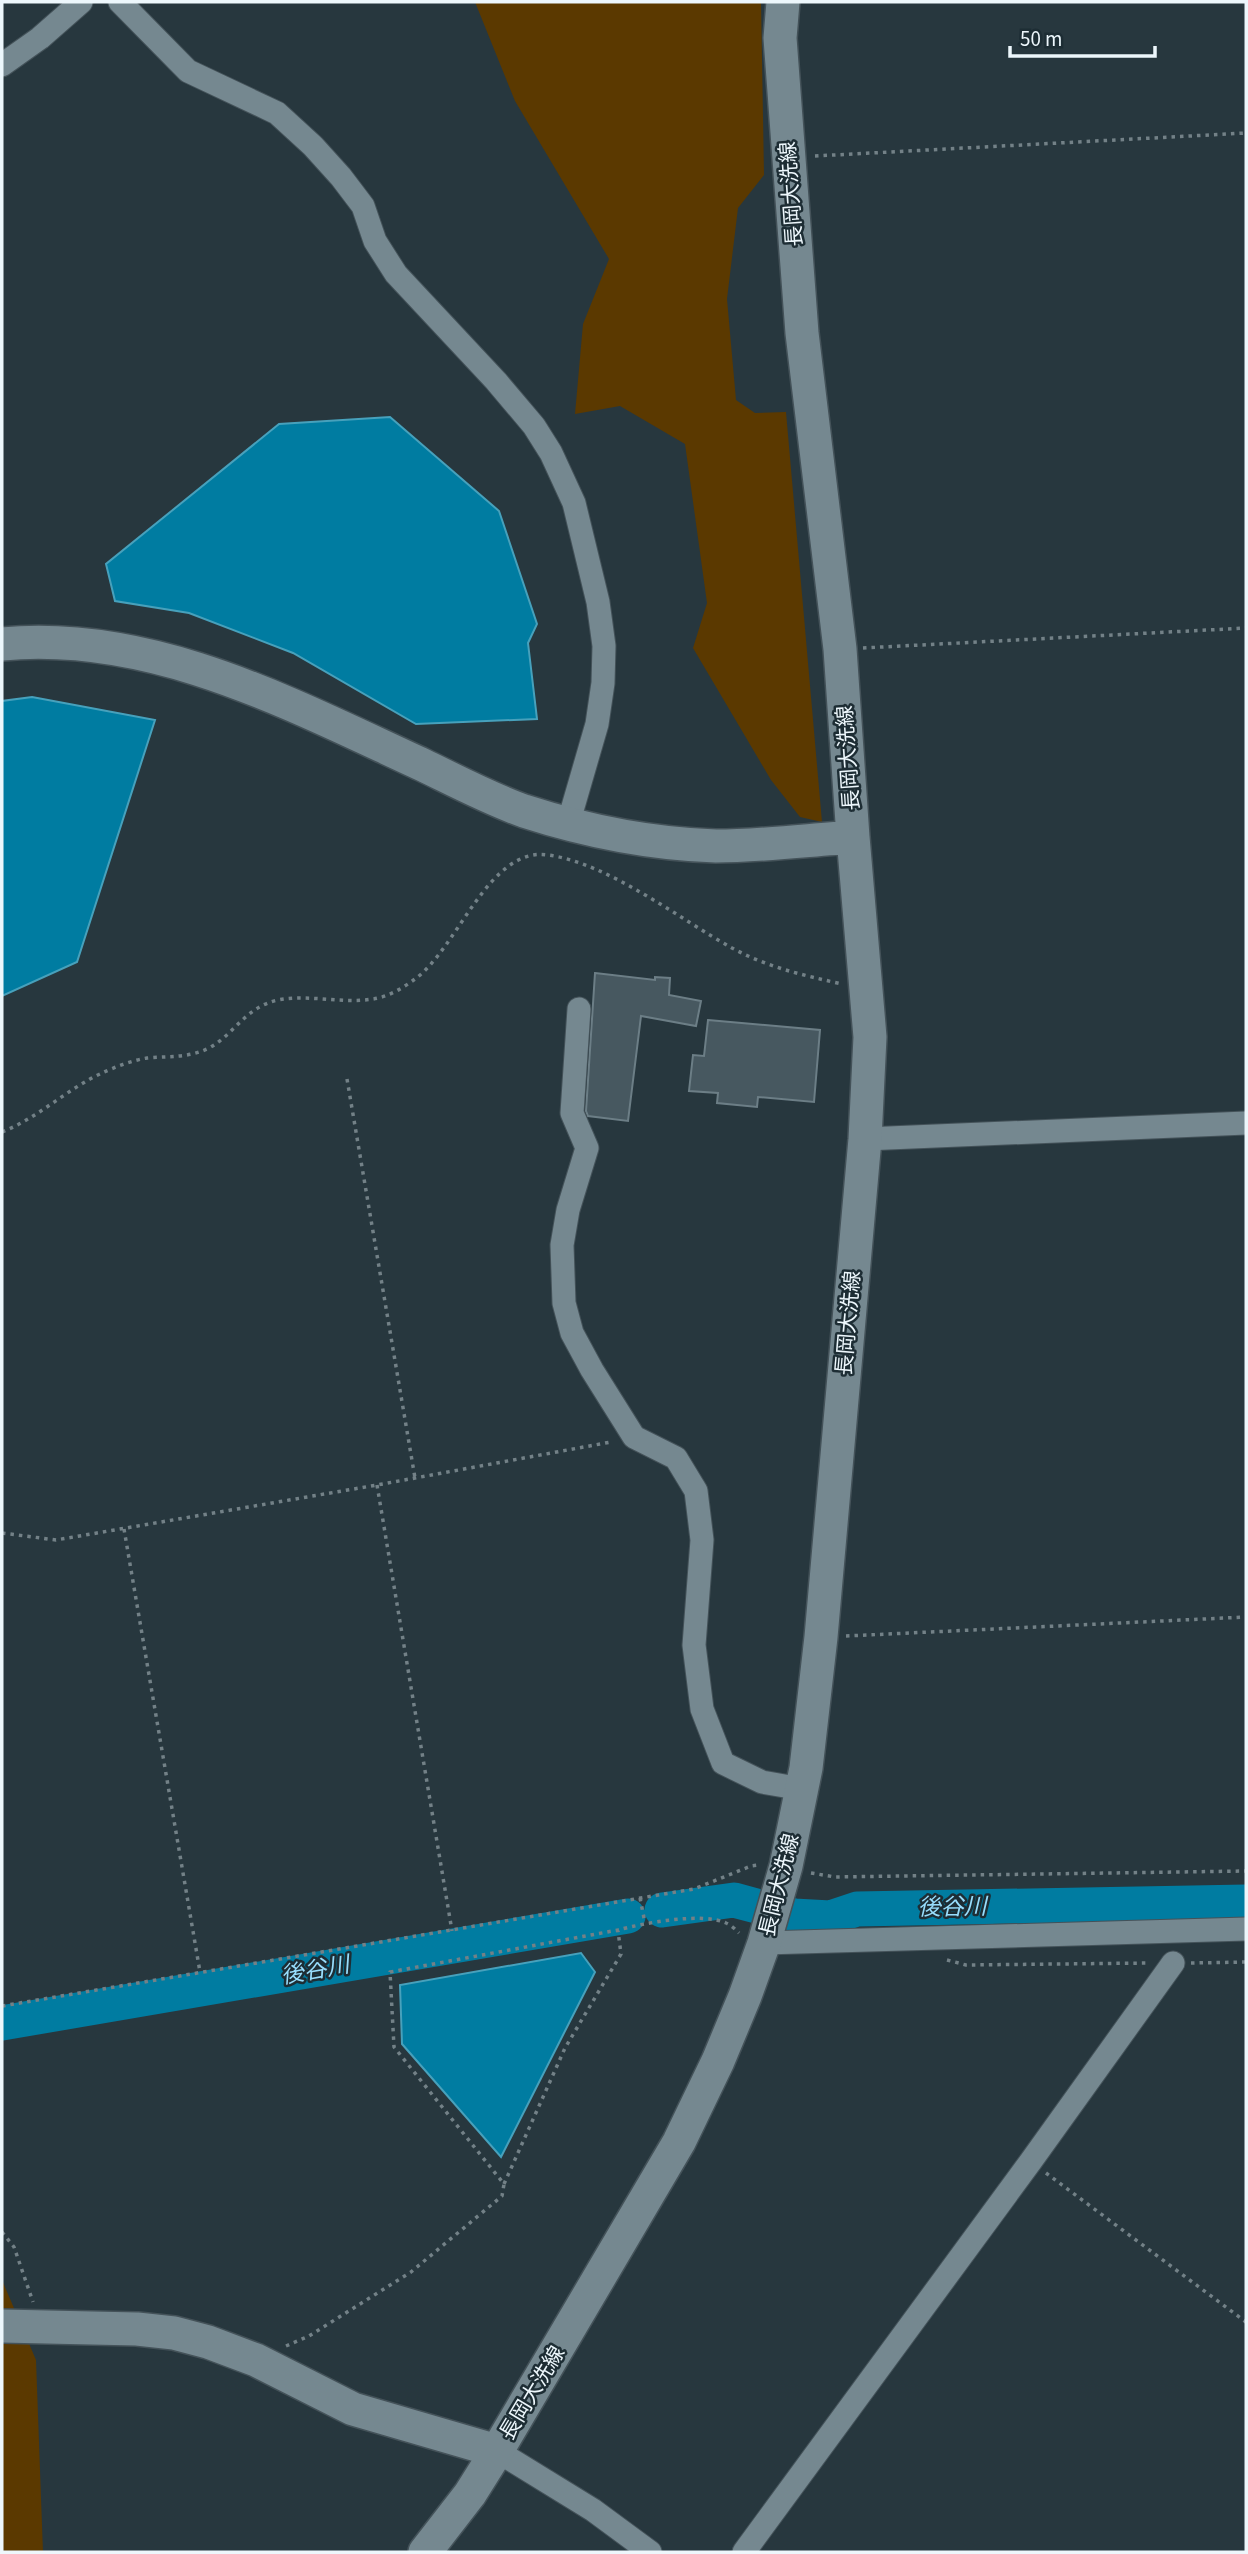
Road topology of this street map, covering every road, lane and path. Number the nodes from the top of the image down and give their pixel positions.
1 (81, 2) edge
2 (120, 2) edge
3 (783, 2) edge
4 (2, 65) edge
5 (1246, 133) edge
6 (788, 157) junction
7 (1246, 628) edge
8 (2, 644) edge
9 (840, 649) junction
10 (568, 824) junction
11 (853, 837) junction
12 (868, 989) junction
13 (579, 1009) dead end
14 (347, 1079) dead end
15 (1246, 1123) edge
16 (2, 1132) edge
17 (865, 1139) junction
18 (634, 1437) junction
19 (415, 1478) junction
20 (377, 1485) junction
21 (124, 1529) junction
22 (2, 1533) edge
23 (1246, 1617) edge
24 (821, 1637) junction
25 (802, 1789) junction
26 (1246, 1871) edge
27 (784, 1872) junction
28 (640, 1898) junction
29 (645, 1923) junction
30 (1246, 1929) edge
31 (618, 1930) junction
32 (452, 1931) junction
33 (766, 1937) junction
34 (943, 1959) dead end
35 (1246, 1962) edge
36 (1172, 1963) junction
37 (200, 1972) junction
38 (2, 2006) edge
39 (1031, 2161) junction
40 (504, 2184) junction
41 (2, 2232) edge
42 (1246, 2322) edge
43 (2, 2326) edge
44 (41, 2327) junction
45 (256, 2360) junction
46 (497, 2451) junction
47 (425, 2552) edge
48 (650, 2552) edge
49 (744, 2552) edge

1 - 4 street
2 - 10 street
3 - 6 main road, 長岡大洗線
5 - 6 path
6 - 9 main road, 長岡大洗線
7 - 9 path
8 - 10 main road
9 - 11 main road, 長岡大洗線
10 - 11 main road
11 - 12 main road, 長岡大洗線
12 - 16 path
12 - 17 main road, 長岡大洗線
13 - 18 street
14 - 19 path
15 - 17 street
17 - 24 main road, 長岡大洗線
18 - 19 path
18 - 25 street
19 - 20 path
20 - 21 path
20 - 32 path
21 - 22 path
21 - 37 path
23 - 24 path
24 - 25 main road, 長岡大洗線
25 - 27 main road, 長岡大洗線
26 - 27 path
27 - 28 path
27 - 33 main road, 長岡大洗線
28 - 29 path
28 - 32 path
29 - 31 path
29 - 33 path
30 - 33 street
31 - 40 path
31 - 40 path
32 - 37 path
33 - 46 main road, 長岡大洗線
34 - 36 path
35 - 36 path
36 - 39 street
37 - 38 path
39 - 42 path
39 - 49 street
40 - 45 path
41 - 44 path
43 - 44 main road
44 - 45 main road
45 - 46 main road
46 - 47 main road, 長岡大洗線
46 - 48 street

